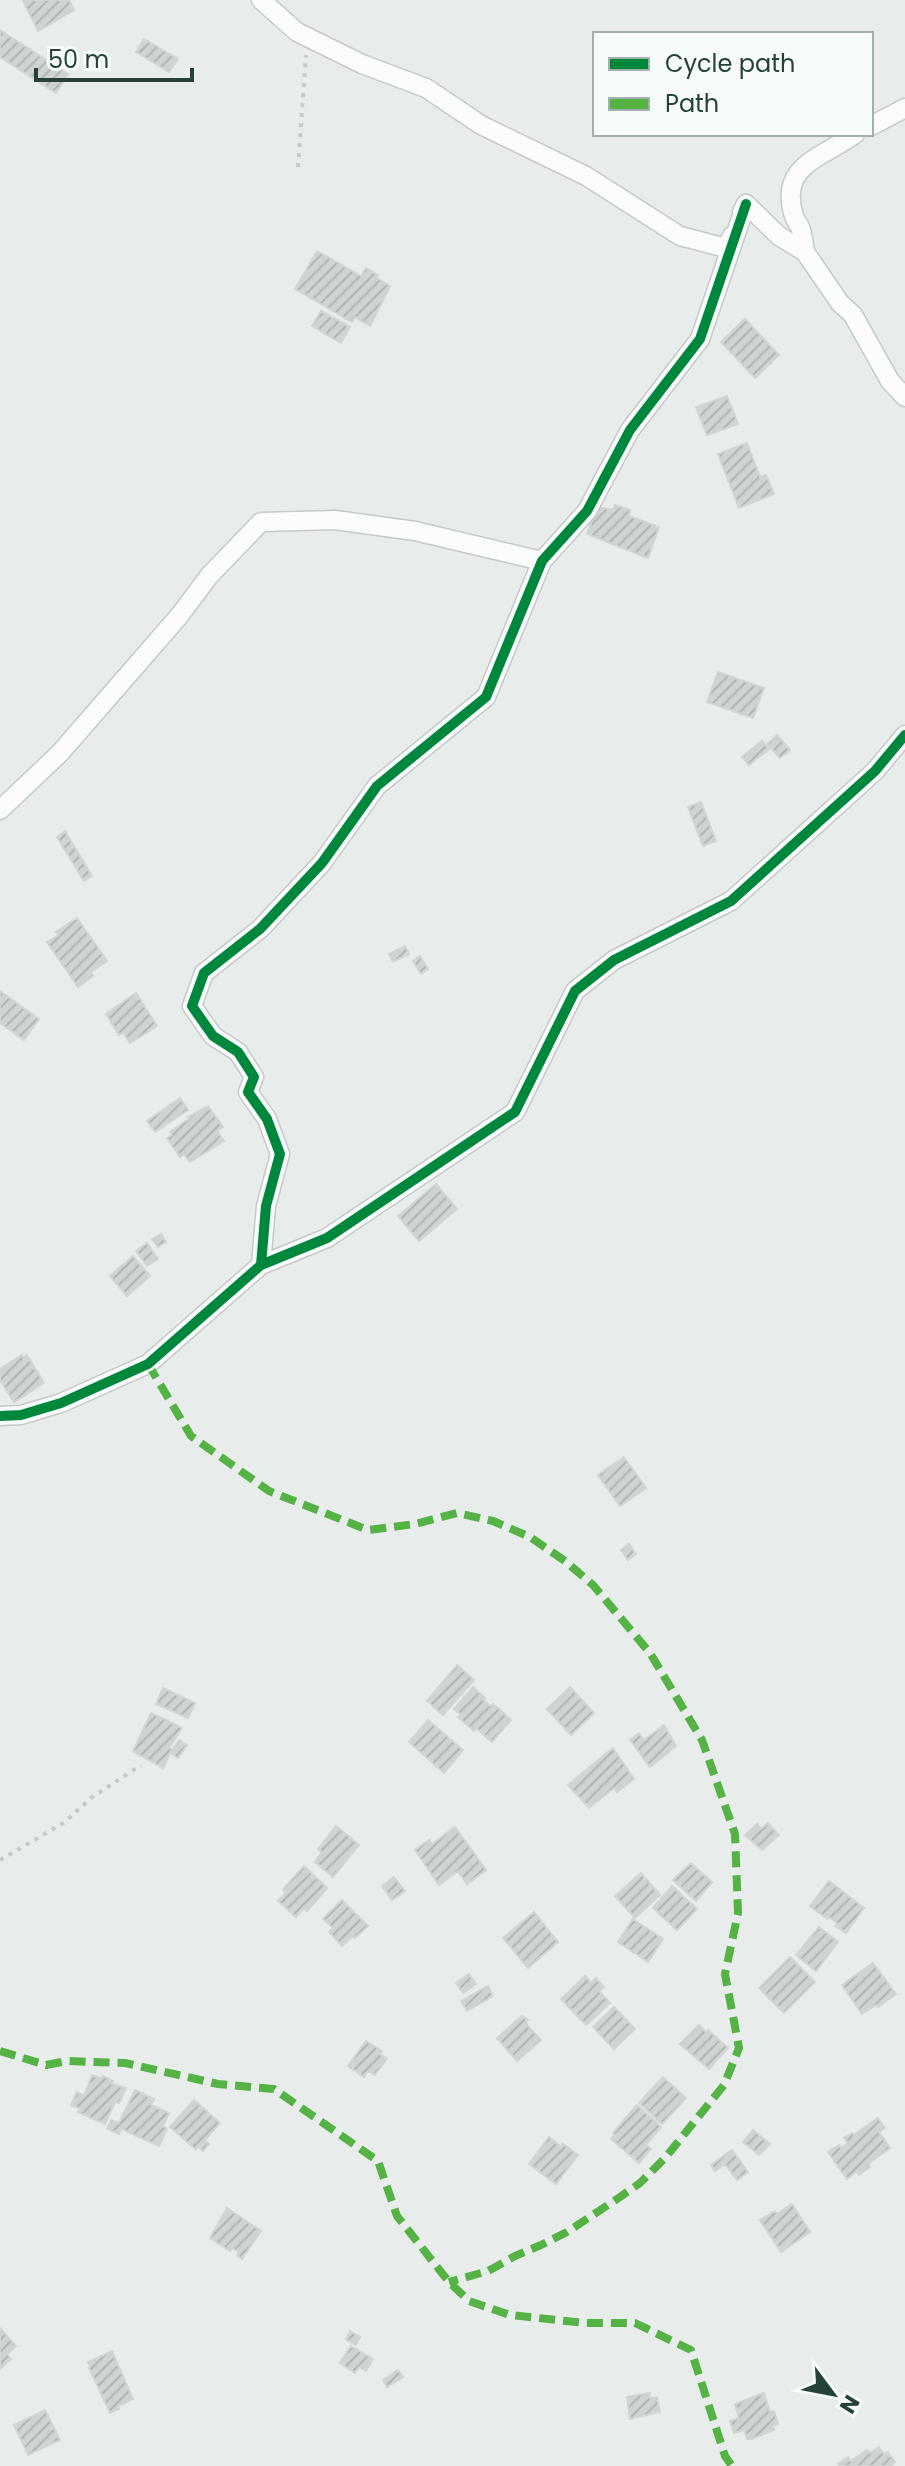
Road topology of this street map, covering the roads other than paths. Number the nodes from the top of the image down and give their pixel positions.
1 (261, 0) edge
2 (905, 108) edge
3 (873, 125) edge
4 (852, 136) edge
5 (746, 204) junction
6 (805, 252) junction
7 (905, 397) edge
8 (542, 561) junction
9 (905, 735) edge
10 (0, 810) edge
11 (261, 1265) junction
12 (21, 1415) junction
13 (0, 1416) edge
14 (0, 1427) edge

1 - 5 street
2 - 3 street
4 - 6 street
5 - 6 street
5 - 8 street
6 - 7 street
8 - 10 street
8 - 11 street
9 - 11 street
11 - 12 street
12 - 13 street
12 - 14 street

